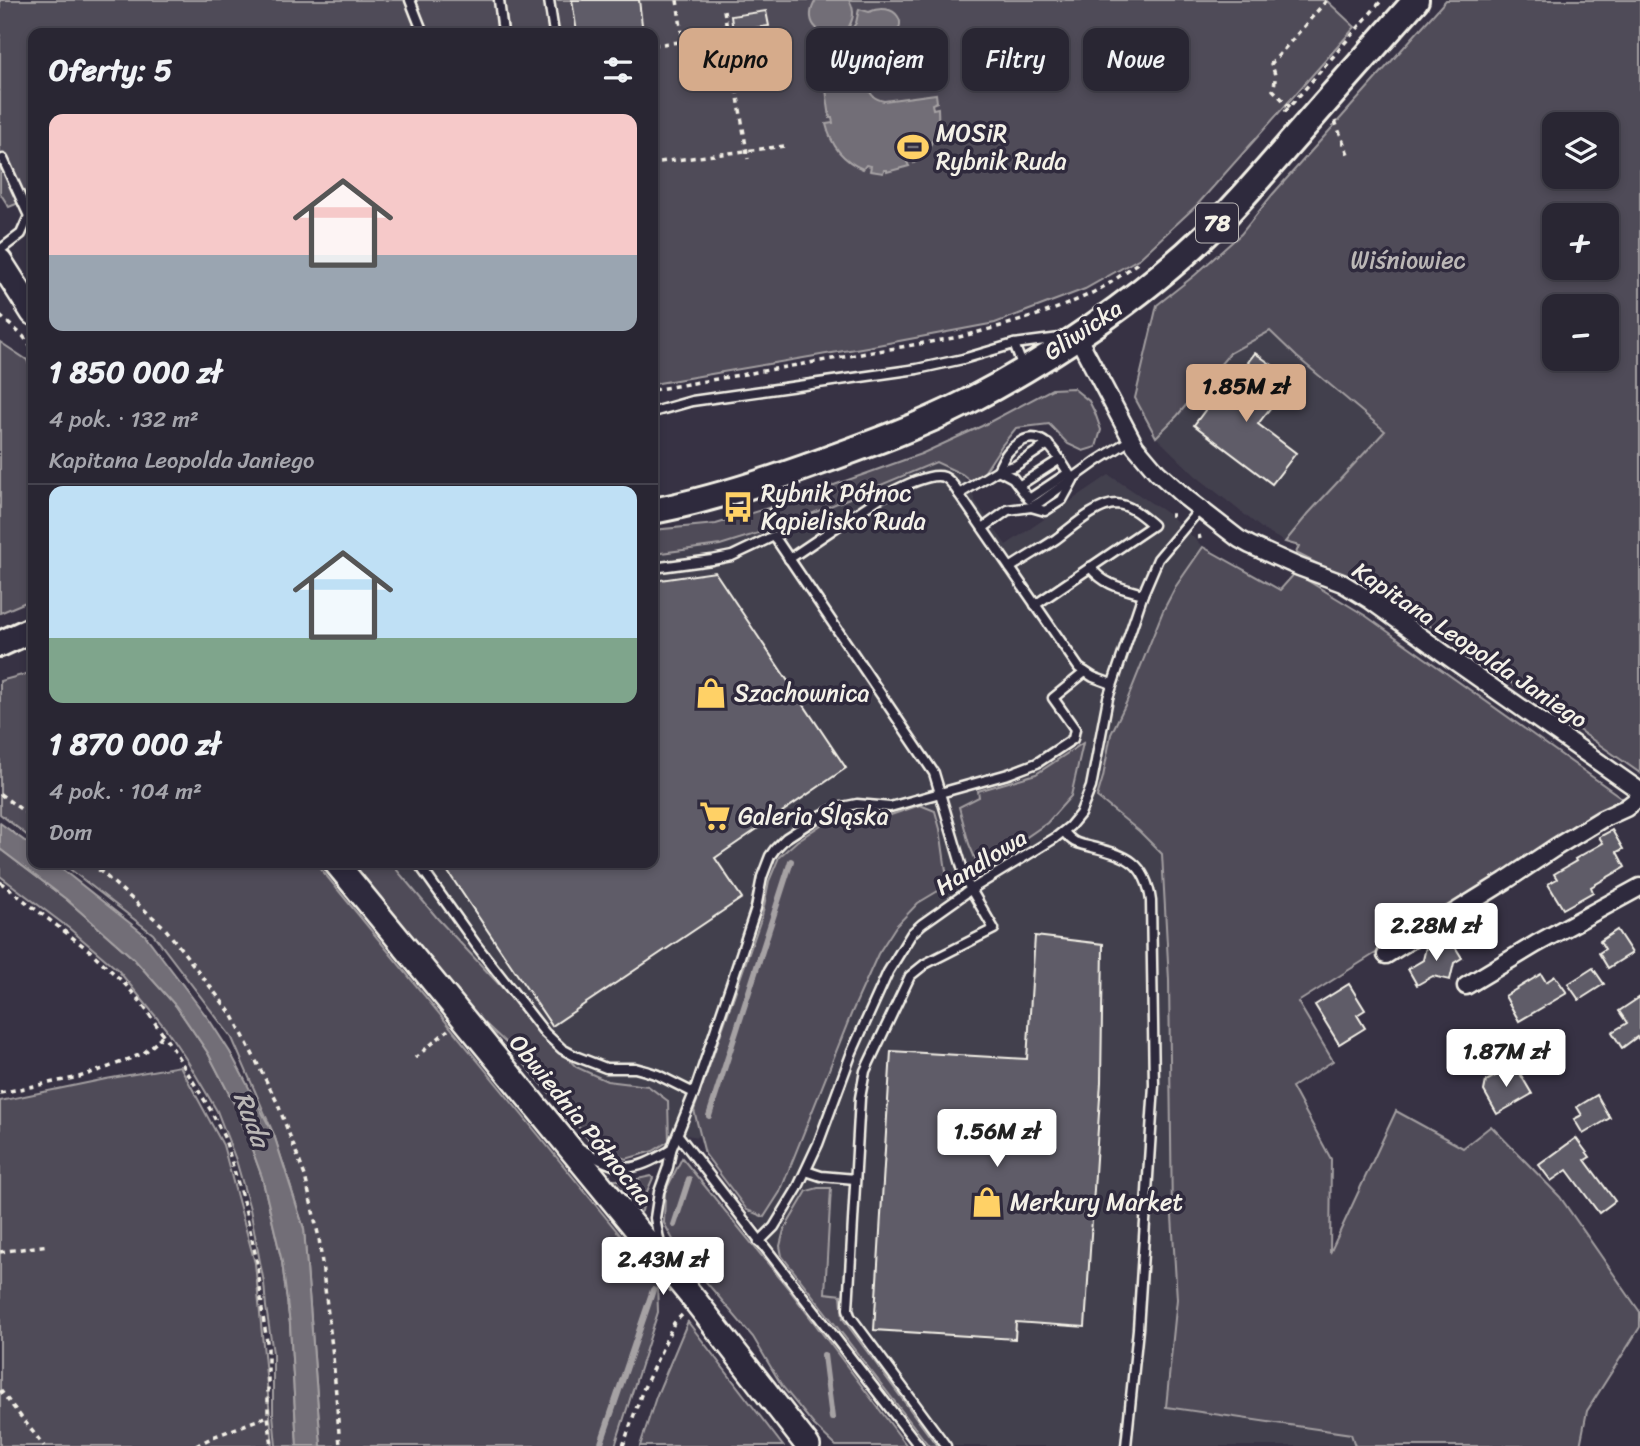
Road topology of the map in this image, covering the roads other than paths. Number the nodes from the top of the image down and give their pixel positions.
1 (411, 0) edge
2 (499, 0) edge
3 (549, 0) edge
4 (1416, 0) edge
5 (421, 28) edge
6 (502, 28) edge
7 (553, 28) edge
8 (3, 159) dead end
9 (28, 214) edge
10 (28, 218) edge
11 (0, 250) edge
12 (0, 261) edge
13 (28, 305) edge
14 (1077, 336) junction
15 (1014, 344) junction
16 (1024, 370) junction
17 (658, 411) edge
18 (1132, 439) junction
19 (1048, 444) junction
20 (1059, 460) junction
21 (998, 470) junction
22 (1070, 476) junction
23 (1020, 485) junction
24 (959, 494) junction
25 (1200, 509) junction
26 (658, 510) edge
27 (983, 528) junction
28 (789, 559) junction
29 (658, 567) edge
30 (1090, 567) junction
31 (1010, 568) junction
32 (1143, 594) junction
33 (1035, 605) junction
34 (28, 631) edge
35 (28, 638) edge
36 (3, 643) edge
37 (1085, 672) junction
38 (1112, 684) junction
39 (1640, 791) edge
40 (940, 793) junction
41 (1640, 797) edge
42 (1064, 832) junction
43 (340, 868) edge
44 (422, 868) edge
45 (1640, 887) edge
46 (970, 890) junction
47 (1386, 955) dead end
48 (1466, 986) dead end
49 (694, 1093) junction
50 (678, 1135) junction
51 (560, 1136) junction
52 (671, 1150) junction
53 (806, 1171) junction
54 (855, 1179) junction
55 (759, 1242) junction
56 (664, 1263) junction
57 (808, 1446) edge
58 (919, 1446) edge
59 (946, 1446) edge
60 (1126, 1446) edge

1 - 5 lane
2 - 6 lane
3 - 7 lane
4 - 14 main road, Gliwicka / 78
8 - 9 lane
10 - 11 lane
12 - 13 main road
14 - 15 lane
14 - 16 main road, Gliwicka / 78
14 - 18 street, Kapitana Leopolda Janiego
15 - 16 lane
15 - 17 lane
16 - 26 main road, Gliwicka / 78
18 - 22 lane
18 - 25 street, Kapitana Leopolda Janiego
19 - 20 lane
19 - 21 lane
19 - 21 lane
20 - 22 lane
20 - 23 lane
21 - 23 lane
21 - 24 lane
22 - 23 lane
22 - 27 lane
24 - 27 lane
24 - 28 lane
25 - 32 lane, Handlowa
25 - 39 street, Kapitana Leopolda Janiego
27 - 31 lane
28 - 29 lane
28 - 40 lane
30 - 31 lane
30 - 32 lane
30 - 33 lane
31 - 33 lane
32 - 38 lane, Handlowa
33 - 37 lane
34 - 36 main road
35 - 36 main road
37 - 38 lane
37 - 40 lane
38 - 42 lane, Handlowa
40 - 46 lane
40 - 49 lane
41 - 47 street
42 - 46 lane, Handlowa
42 - 60 lane
43 - 51 main road, Obwiednia Północna
44 - 49 lane
45 - 48 street
46 - 53 lane, Handlowa
46 - 54 lane
49 - 50 lane
50 - 52 lane
50 - 55 lane
51 - 52 lane
51 - 56 main road, Obwiednia Północna
52 - 56 lane
53 - 54 lane
53 - 55 lane, Handlowa
54 - 59 lane
55 - 58 lane
56 - 57 main road, Obwiednia Północna

